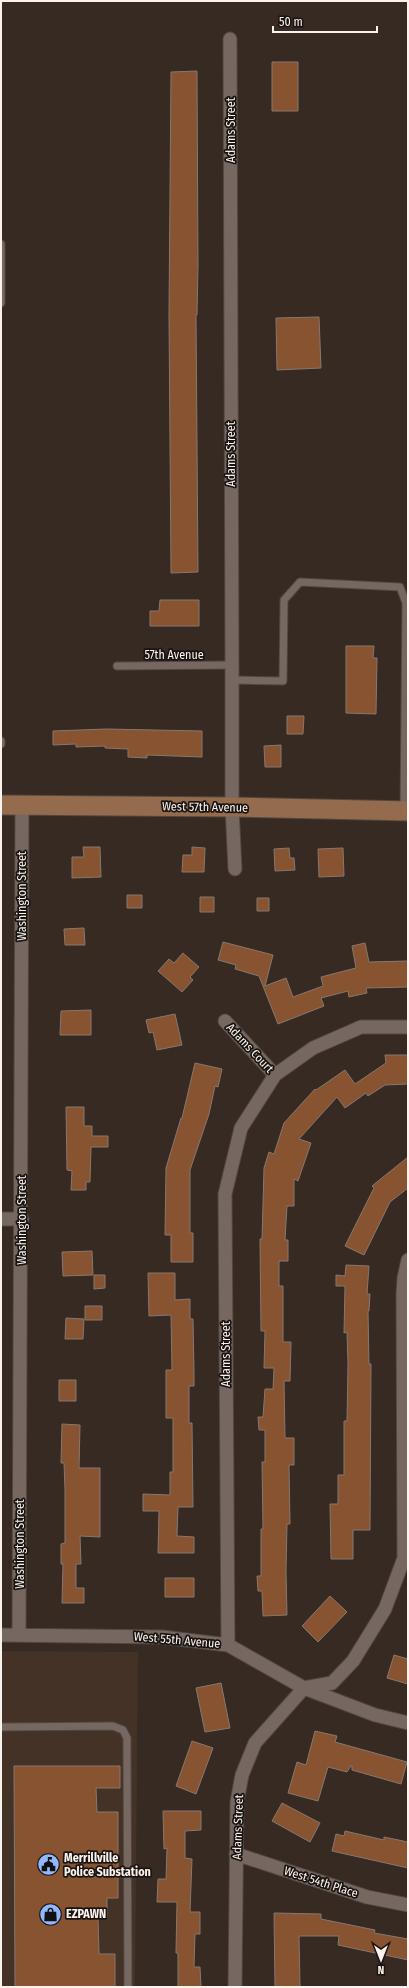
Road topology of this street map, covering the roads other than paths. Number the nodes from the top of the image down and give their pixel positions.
1 (230, 39) dead end
2 (1, 244) edge
3 (1, 303) edge
4 (232, 665) junction
5 (117, 666) dead end
6 (232, 680) junction
7 (1, 741) edge
8 (1, 744) edge
9 (1, 805) edge
10 (22, 805) junction
11 (232, 806) junction
12 (406, 811) edge
13 (235, 869) dead end
14 (225, 1021) dead end
15 (408, 1027) edge
16 (275, 1075) junction
17 (1, 1219) edge
18 (22, 1219) junction
19 (408, 1260) edge
20 (405, 1375) edge
21 (406, 1558) edge
22 (1, 1635) edge
23 (19, 1635) junction
24 (228, 1644) junction
25 (304, 1688) junction
26 (408, 1723) edge
27 (1, 1727) edge
28 (236, 1854) junction
29 (408, 1905) edge
30 (128, 1987) edge
31 (235, 1987) edge

1 - 4 street, Adams Street
2 - 3 lane
4 - 5 lane, 57th Avenue
4 - 6 street, Adams Street
6 - 11 street, Adams Street
6 - 12 lane
7 - 8 lane
9 - 10 street, West 57th Avenue
10 - 11 street, West 57th Avenue
10 - 18 street, Washington Street
11 - 12 street, West 57th Avenue
11 - 13 street, Adams Street
14 - 16 street, Adams Court
15 - 16 street
16 - 24 street, Adams Street
17 - 18 street
18 - 23 street, Washington Street
19 - 20 street
20 - 21 street
21 - 25 street
22 - 23 street, West 55th Avenue
23 - 24 street, West 55th Avenue
24 - 25 street, West 55th Avenue
25 - 26 street, West 55th Avenue
25 - 28 street, Adams Street
27 - 30 lane
28 - 29 street, West 54th Place
28 - 31 street, Adams Street

